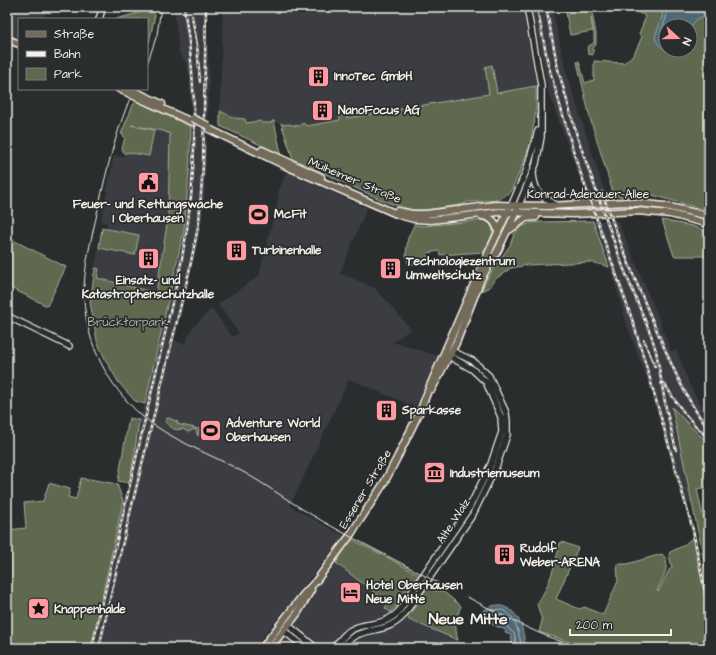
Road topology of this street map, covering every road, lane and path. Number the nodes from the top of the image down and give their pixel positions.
1 (102, 7) edge
2 (527, 7) edge
3 (99, 18) edge
4 (7, 35) edge
5 (7, 39) edge
6 (18, 40) edge
7 (18, 44) edge
8 (133, 92) edge
9 (541, 120) junction
10 (286, 164) junction
11 (533, 173) junction
12 (512, 204) junction
13 (519, 205) junction
14 (556, 205) junction
15 (665, 206) junction
16 (507, 212) junction
17 (658, 212) junction
18 (515, 213) junction
19 (573, 214) junction
20 (474, 215) junction
21 (709, 216) edge
22 (709, 224) edge
23 (507, 231) junction
24 (498, 233) junction
25 (7, 316) edge
26 (69, 346) dead end
27 (448, 352) junction
28 (285, 624) junction
29 (284, 631) junction
30 (262, 648) edge
31 (270, 648) edge
32 (306, 648) edge
33 (316, 648) edge
34 (333, 648) edge
35 (341, 648) edge

1 - 3 street
2 - 9 street
4 - 6 main road
5 - 7 main road
8 - 10 main road, Mülheimer Straße
9 - 11 street
9 - 12 street
10 - 12 main road, Mülheimer Straße
10 - 20 main road, Mülheimer Straße
11 - 13 street
11 - 14 street
12 - 13 main road, Konrad-Adenauer-Allee
12 - 16 main road, Essener Straße
13 - 14 main road, Konrad-Adenauer-Allee
13 - 18 main road, Essener Straße
14 - 15 main road, Konrad-Adenauer-Allee
15 - 17 main road, Konrad-Adenauer-Allee
15 - 21 main road, Konrad-Adenauer-Allee
16 - 18 main road, Konrad-Adenauer-Allee
16 - 20 main road, Mülheimer Straße
16 - 24 main road, Essener Straße
17 - 19 main road, Konrad-Adenauer-Allee
17 - 22 main road, Konrad-Adenauer-Allee
18 - 19 main road, Konrad-Adenauer-Allee
18 - 23 main road, Essener Straße
19 - 23 main road
20 - 24 main road
23 - 27 main road, Essener Straße
24 - 27 main road, Essener Straße
25 - 26 street
27 - 28 main road, Essener Straße
27 - 34 street, Alte Walz
27 - 35 street, Alte Walz
28 - 29 main road, Essener Straße
28 - 30 main road, Essener Straße
28 - 33 street
29 - 31 main road, Essener Straße
29 - 32 street

